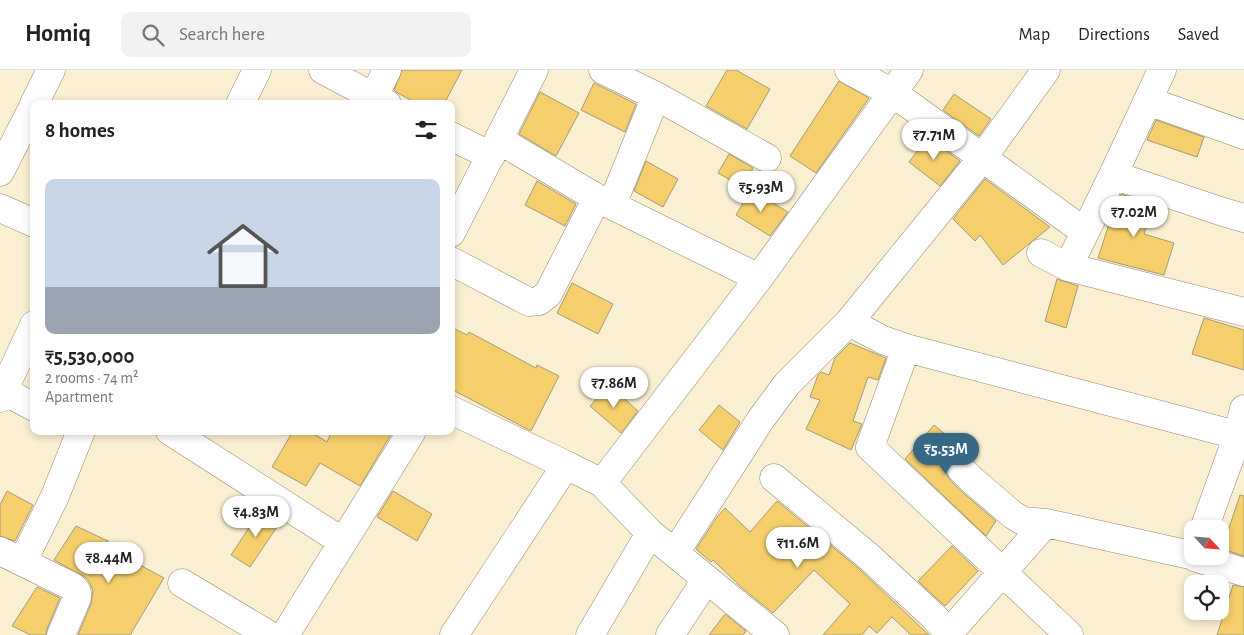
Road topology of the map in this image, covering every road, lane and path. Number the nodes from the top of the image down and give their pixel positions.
1 (51, 70) edge
2 (256, 70) edge
3 (323, 70) edge
4 (387, 70) edge
5 (534, 70) edge
6 (603, 70) edge
7 (849, 70) edge
8 (909, 70) edge
9 (1046, 70) edge
10 (1162, 70) edge
11 (893, 93) junction
12 (656, 96) junction
13 (36, 100) edge
14 (242, 100) edge
15 (374, 100) edge
16 (378, 100) edge
17 (1148, 101) junction
18 (30, 112) edge
19 (1244, 136) edge
20 (455, 137) edge
21 (495, 148) junction
22 (984, 157) junction
23 (767, 158) dead end
24 (0, 172) edge
25 (1114, 175) junction
26 (604, 201) junction
27 (0, 208) edge
28 (1244, 218) edge
29 (30, 221) edge
30 (455, 225) edge
31 (1085, 232) junction
32 (1041, 253) dead end
33 (455, 263) edge
34 (1068, 267) junction
35 (759, 278) junction
36 (1244, 312) edge
37 (849, 322) junction
38 (30, 333) edge
39 (906, 348) junction
40 (1, 392) edge
41 (30, 405) edge
42 (455, 412) edge
43 (1242, 427) edge
44 (79, 435) edge
45 (176, 435) edge
46 (409, 435) edge
47 (566, 465) junction
48 (961, 469) dead end
49 (774, 478) dead end
50 (602, 483) junction
51 (1207, 520) edge
52 (1046, 523) junction
53 (650, 533) junction
54 (342, 542) junction
55 (675, 553) junction
56 (1184, 554) edge
57 (11, 556) edge
58 (1221, 565) edge
59 (1244, 572) edge
60 (1003, 573) junction
61 (706, 580) junction
62 (182, 583) dead end
63 (949, 634) edge
64 (61, 635) edge
65 (269, 635) edge
66 (284, 635) edge
67 (454, 635) edge
68 (590, 635) edge
69 (670, 635) edge
70 (775, 635) edge
71 (1069, 635) edge

1 - 13 street
2 - 14 street
3 - 15 street
4 - 16 street
5 - 21 street
6 - 12 street
7 - 11 street
8 - 11 street
9 - 22 street
10 - 17 street
11 - 22 street
11 - 35 street
12 - 23 street
12 - 26 street
17 - 19 street
17 - 25 street
18 - 24 street
20 - 21 street
21 - 26 street
21 - 30 street
22 - 31 street
22 - 37 street
25 - 28 street
25 - 31 street
26 - 33 street
26 - 35 street
27 - 29 street
31 - 34 street
32 - 34 street
34 - 36 street
35 - 50 street
37 - 39 street
37 - 55 street
38 - 40 street
39 - 43 street
39 - 60 street
40 - 41 street
42 - 47 street
43 - 51 street
44 - 57 street
45 - 54 street
46 - 54 street
47 - 50 street
47 - 67 street
48 - 52 street
49 - 63 street
50 - 53 street
52 - 56 street
52 - 60 street
53 - 55 street
53 - 68 street
54 - 66 street
55 - 61 street
57 - 64 street
58 - 59 street
60 - 63 street
60 - 71 street
61 - 69 street
61 - 70 street
62 - 65 street

